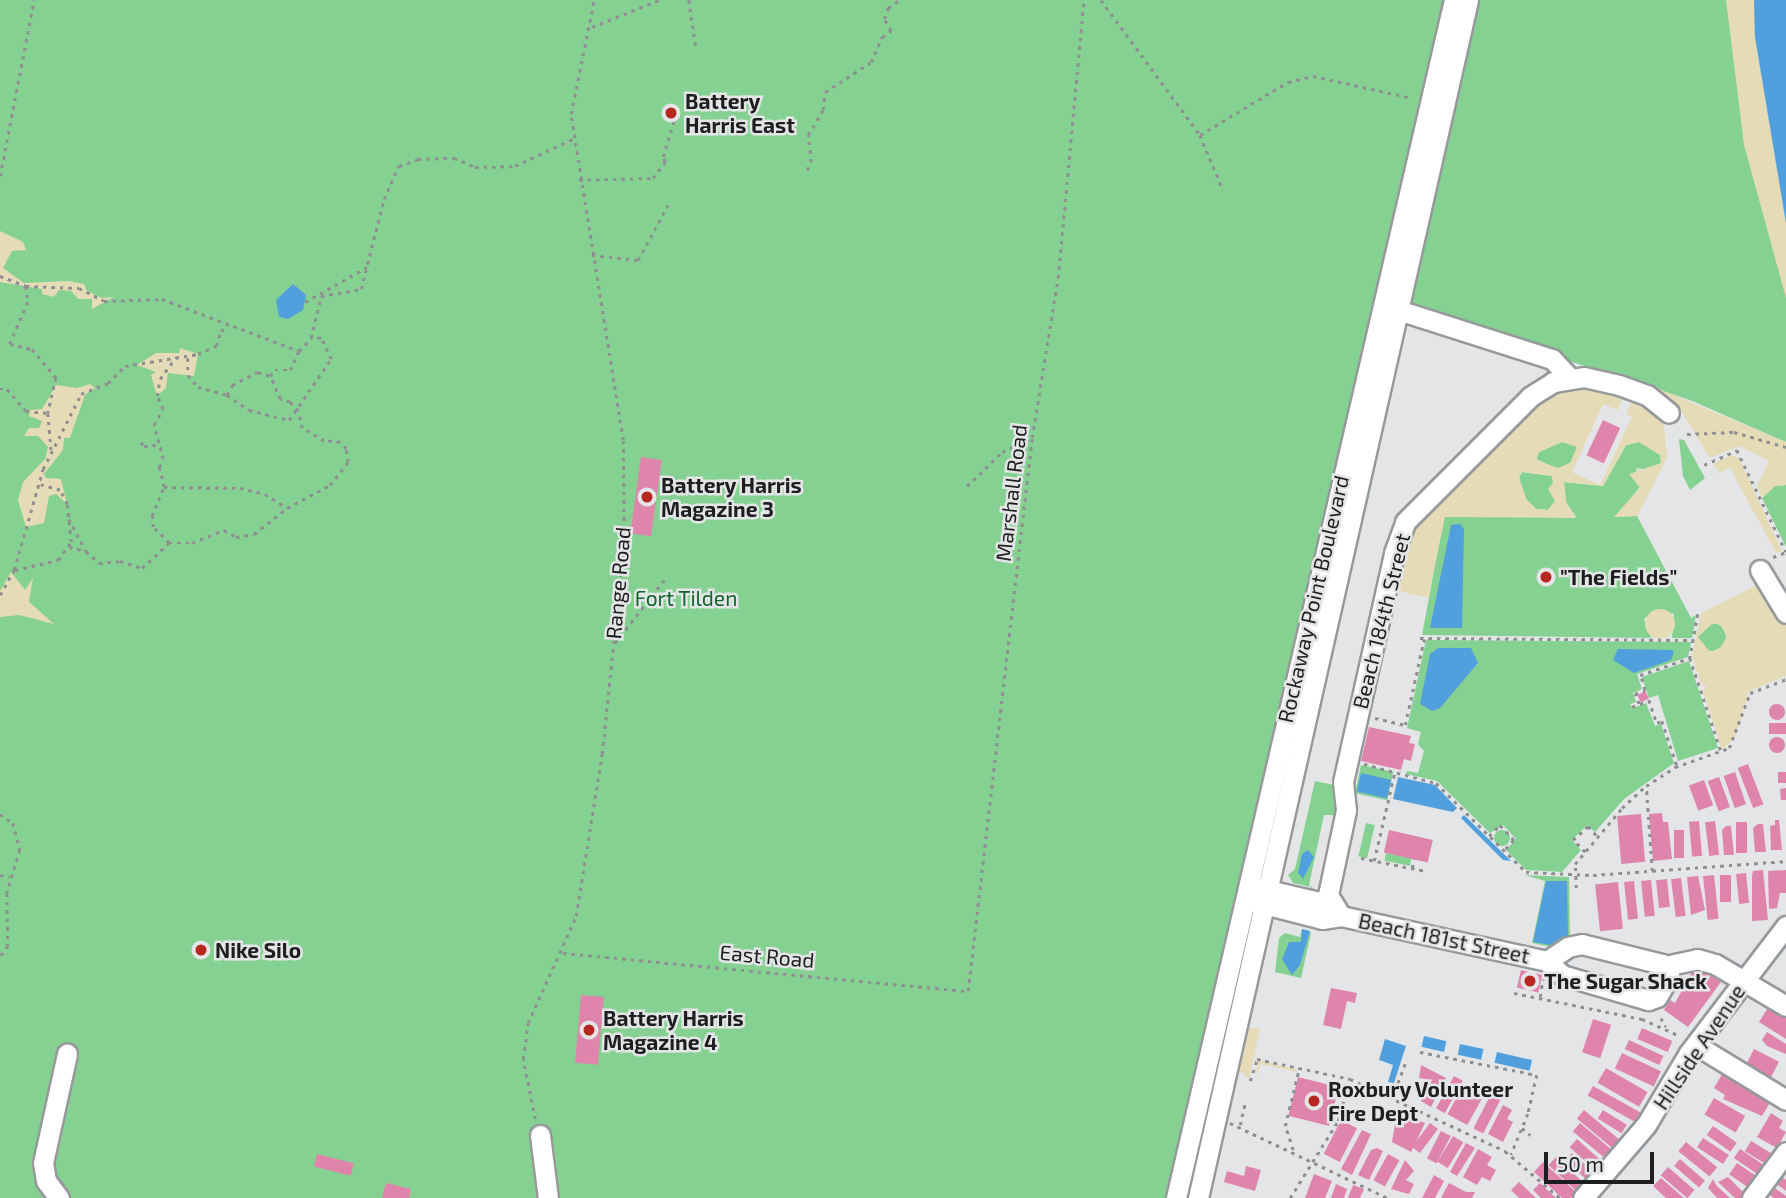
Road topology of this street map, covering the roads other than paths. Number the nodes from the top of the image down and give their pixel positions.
1 (1454, 0) edge
2 (1468, 0) edge
3 (1398, 310) junction
4 (1382, 338) junction
5 (1569, 377) junction
6 (1669, 413) dead end
7 (1760, 570) dead end
8 (1786, 613) edge
9 (1256, 900) junction
10 (1341, 916) junction
11 (1786, 926) edge
12 (1665, 966) junction
13 (1546, 968) junction
14 (1744, 979) junction
15 (1786, 1006) edge
16 (1219, 1009) junction
17 (1238, 1014) junction
18 (1702, 1048) junction
19 (67, 1054) dead end
20 (1203, 1077) junction
21 (1223, 1081) junction
22 (1786, 1100) edge
23 (540, 1135) road end
24 (1786, 1152) edge
25 (59, 1198) edge
26 (548, 1198) edge
27 (1176, 1198) edge
28 (1198, 1198) edge
29 (1583, 1198) edge
30 (1752, 1198) edge

1 - 4 street, Rockaway Point Boulevard
2 - 3 street, Rockaway Point Boulevard
3 - 4 street, Rockaway Point Boulevard
3 - 5 street
4 - 9 street, Rockaway Point Boulevard
5 - 6 street
5 - 10 street, Beach 184th Street
7 - 8 street
9 - 10 street, Beach 181st Street
9 - 16 street, Rockaway Point Boulevard
9 - 17 street, Rockaway Point Boulevard
10 - 13 street, Beach 181st Street
11 - 14 street, Hillside Avenue
12 - 13 street, Beach 181st Street
12 - 13 street, Beach 181st Street
12 - 14 street
14 - 15 street
14 - 18 street, Hillside Avenue
16 - 17 street
16 - 20 street, Rockaway Point Boulevard
17 - 21 street, Rockaway Point Boulevard
18 - 22 street
18 - 29 street, Hillside Avenue
19 - 25 street
20 - 21 street
20 - 27 street, Rockaway Point Boulevard
21 - 28 street, Rockaway Point Boulevard
23 - 26 street
24 - 30 street

